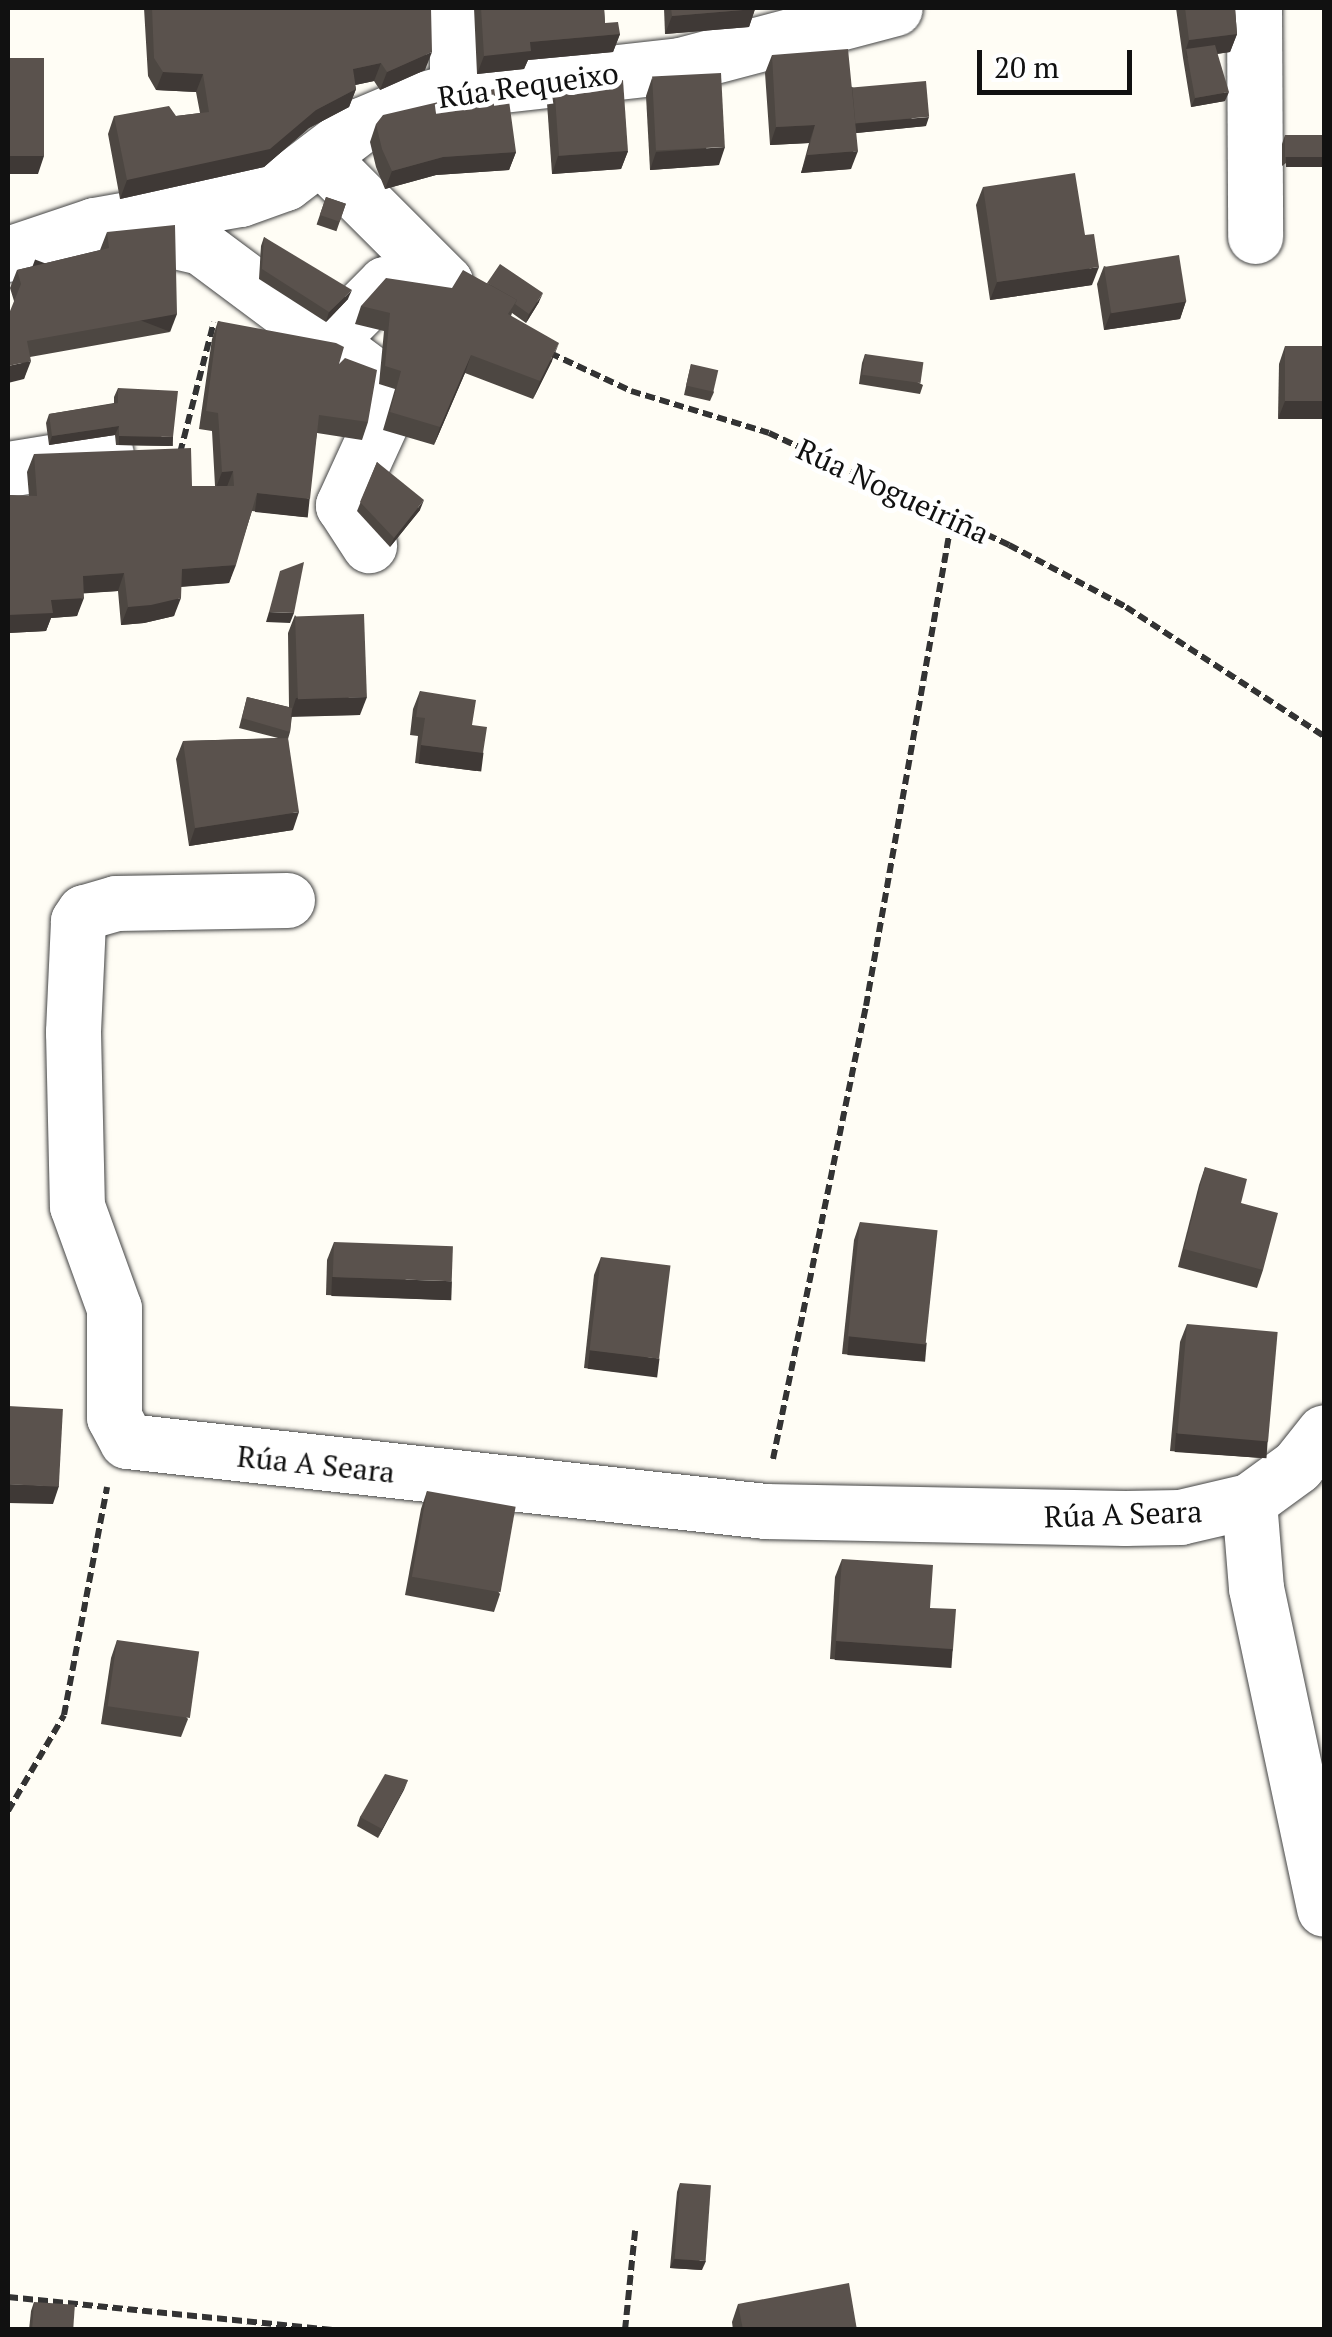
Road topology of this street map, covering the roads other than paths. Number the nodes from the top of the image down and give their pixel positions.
1 (457, 8) edge
2 (895, 8) edge
3 (1254, 8) edge
4 (458, 90) junction
5 (320, 157) junction
6 (1255, 236) dead end
7 (20, 250) edge
8 (326, 343) junction
9 (164, 454) edge
10 (8, 469) edge
11 (370, 546) dead end
12 (287, 900) dead end
13 (1324, 1432) edge
14 (1249, 1501) junction
15 (1324, 1909) edge

1 - 4 street
2 - 4 street, Rúa Requeixo
3 - 6 street
4 - 5 street, Rúa Requeixo
5 - 7 street, Rúa Requeixo
5 - 8 street
7 - 8 street
8 - 11 street
9 - 10 street
12 - 14 street, Rúa A Seara
13 - 14 street, Rúa A Seara
14 - 15 street

